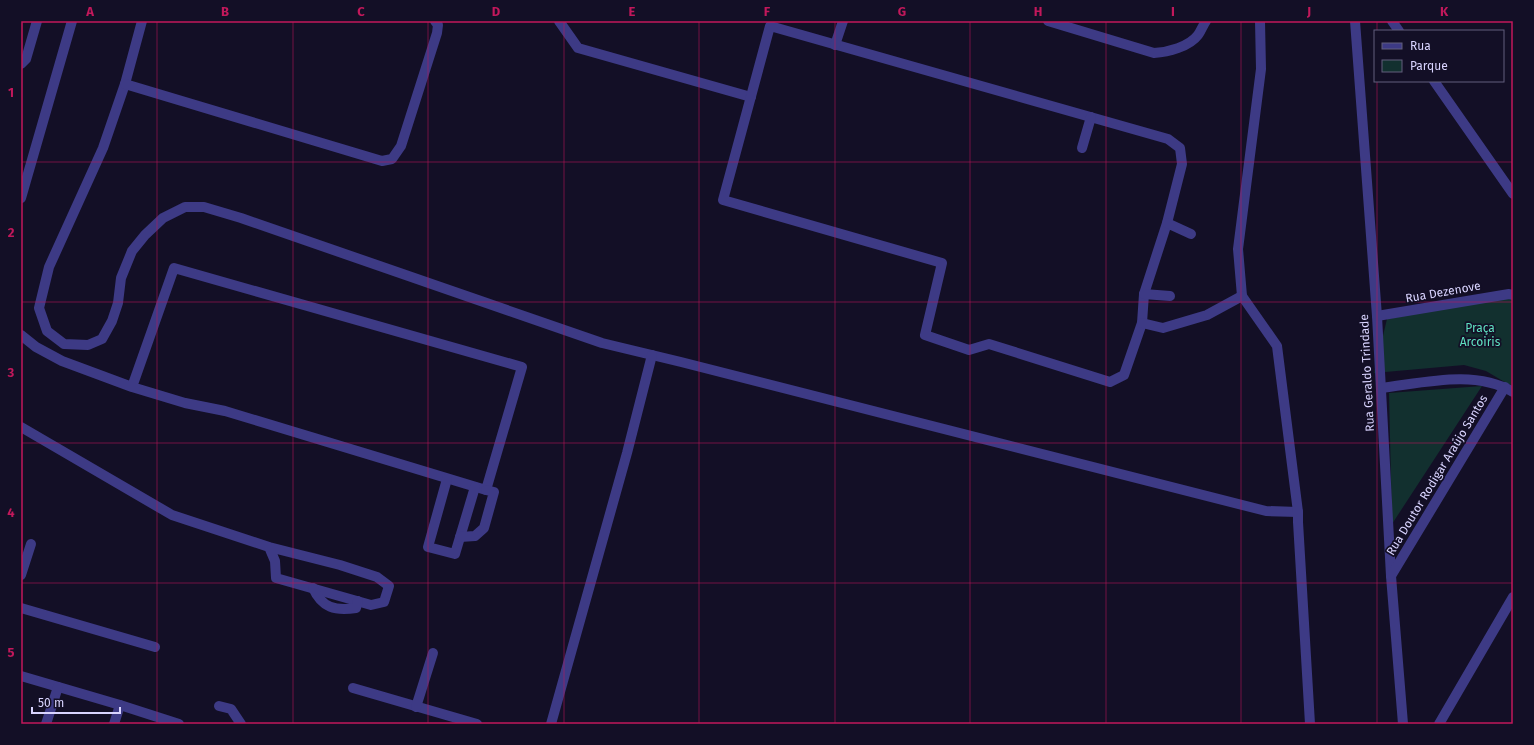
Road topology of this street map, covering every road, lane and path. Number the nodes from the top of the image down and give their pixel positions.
1 (37, 21) edge
2 (72, 21) edge
3 (142, 21) edge
4 (435, 21) edge
5 (559, 21) edge
6 (843, 21) edge
7 (1048, 21) edge
8 (1206, 21) edge
9 (1260, 21) edge
10 (1355, 21) edge
11 (1392, 21) edge
12 (770, 24) edge
13 (1398, 30) edge
14 (835, 45) junction
15 (21, 64) edge
16 (1435, 82) edge
17 (125, 84) junction
18 (751, 97) junction
19 (1091, 117) junction
20 (1082, 148) dead end
21 (1513, 194) edge
22 (21, 198) edge
23 (1168, 223) junction
24 (1191, 234) dead end
25 (1144, 294) junction
26 (1513, 295) edge
27 (1170, 296) dead end
28 (1242, 296) junction
29 (1378, 316) junction
30 (1142, 323) junction
31 (21, 335) edge
32 (652, 355) junction
33 (132, 387) junction
34 (1381, 388) junction
35 (1509, 390) edge
36 (21, 427) edge
37 (447, 478) junction
38 (475, 487) junction
39 (486, 490) junction
40 (1298, 512) junction
41 (460, 537) junction
42 (31, 544) dead end
43 (269, 547) junction
44 (21, 575) edge
45 (1391, 576) junction
46 (1513, 596) edge
47 (21, 608) edge
48 (154, 647) dead end
49 (433, 653) dead end
50 (21, 676) edge
51 (58, 687) junction
52 (353, 688) dead end
53 (120, 705) junction
54 (219, 706) dead end
55 (416, 707) junction
56 (46, 724) edge
57 (114, 724) edge
58 (179, 724) edge
59 (241, 724) edge
60 (477, 724) edge
61 (551, 724) edge
62 (1310, 724) edge
63 (1403, 724) edge
64 (1439, 724) edge

1 - 15 street
2 - 22 street
3 - 17 street
4 - 17 street
5 - 18 street
6 - 14 street
7 - 8 street
9 - 28 street
10 - 29 street, Rua Geraldo Trindade
11 - 13 street
12 - 14 street
12 - 18 street
14 - 19 street
16 - 21 street
17 - 32 street
18 - 30 street
19 - 20 street
19 - 23 street
23 - 24 street
23 - 25 street
25 - 27 street
25 - 30 street
26 - 29 street, Rua Dezenove
28 - 30 street
28 - 40 street
29 - 34 street, Rua Geraldo Trindade
31 - 33 street
32 - 40 street
32 - 61 street
33 - 37 street
33 - 39 street
34 - 35 street
34 - 45 street, Rua Geraldo Trindade
35 - 45 street, Rua Doutor Rodigar Araújo Santos
36 - 43 street
37 - 38 street
37 - 41 street
38 - 39 street
38 - 41 street
39 - 41 street
40 - 62 street
42 - 44 street
43 - 43 street
45 - 63 street, Rua Geraldo Trindade
46 - 64 street
47 - 48 street
49 - 55 street
50 - 51 street
51 - 53 street
51 - 56 street
52 - 55 street
53 - 57 street
53 - 58 street
54 - 59 street
55 - 60 street

